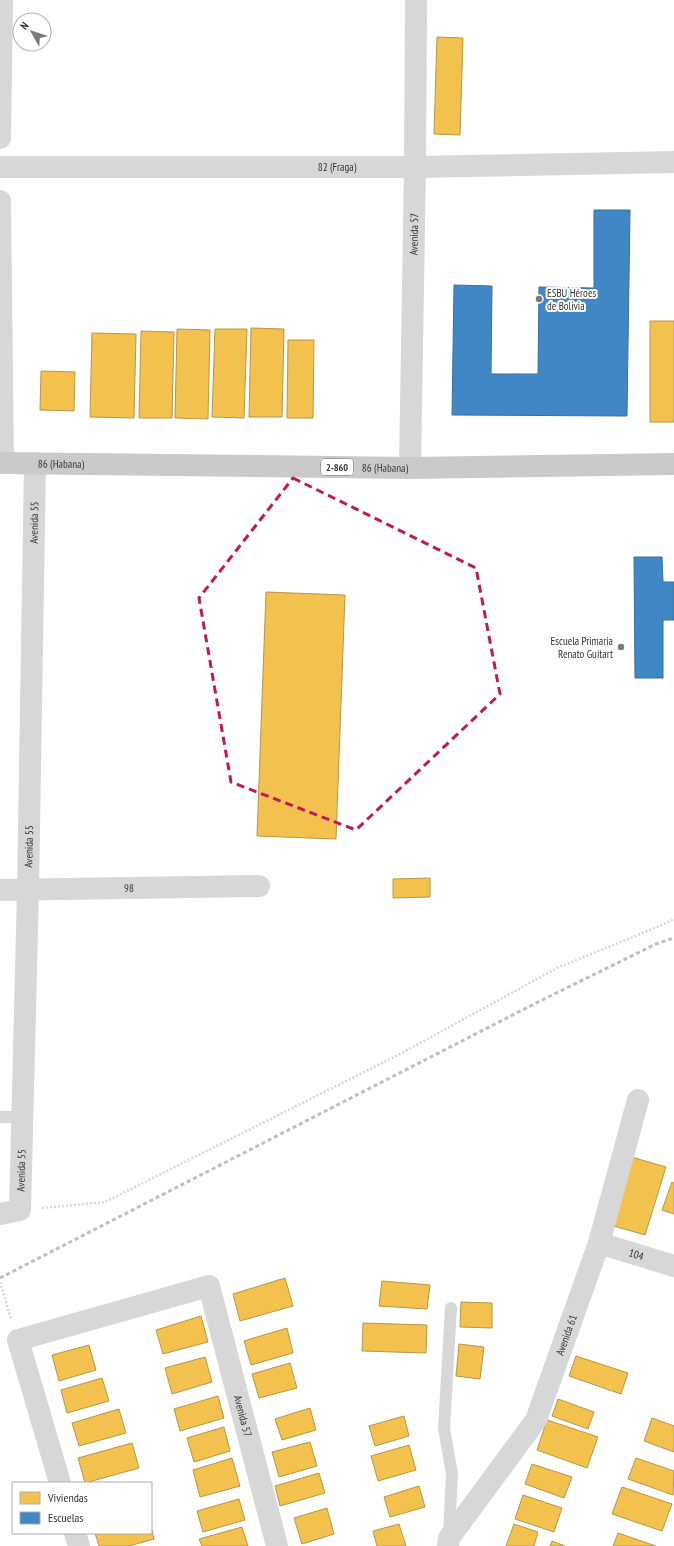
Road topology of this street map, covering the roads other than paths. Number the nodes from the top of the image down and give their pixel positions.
1 (2, 0) edge
2 (416, 0) edge
3 (0, 138) edge
4 (674, 162) edge
5 (0, 167) edge
6 (415, 167) junction
7 (0, 202) edge
8 (1, 463) edge
9 (35, 463) junction
10 (674, 464) edge
11 (410, 468) junction
12 (259, 886) dead end
13 (0, 890) edge
14 (28, 890) junction
15 (638, 1100) dead end
16 (0, 1117) edge
17 (23, 1117) junction
18 (10, 1212) edge
19 (599, 1243) junction
20 (674, 1266) edge
21 (451, 1308) dead end
22 (60, 1482) edge
23 (75, 1534) edge
24 (448, 1542) edge
25 (79, 1546) edge
26 (277, 1546) edge

1 - 3 street
2 - 6 street, Avenida 57
4 - 6 street, 82 (Fraga)
5 - 6 street, 82 (Fraga)
6 - 11 street, Avenida 57
7 - 8 street
8 - 9 main road, 86 (Habana) / 2-860
9 - 11 main road, 86 (Habana) / 2-860
9 - 14 street, Avenida 55
10 - 11 main road, 86 (Habana) / 2-860
12 - 14 street, 98
13 - 14 street, 98
14 - 17 street, Avenida 55
15 - 19 street, Avenida 61
16 - 17 lane
17 - 18 street, Avenida 55
19 - 20 street, 104
19 - 24 street, Avenida 61
21 - 24 lane
22 - 26 street, Avenida 57
23 - 25 street

